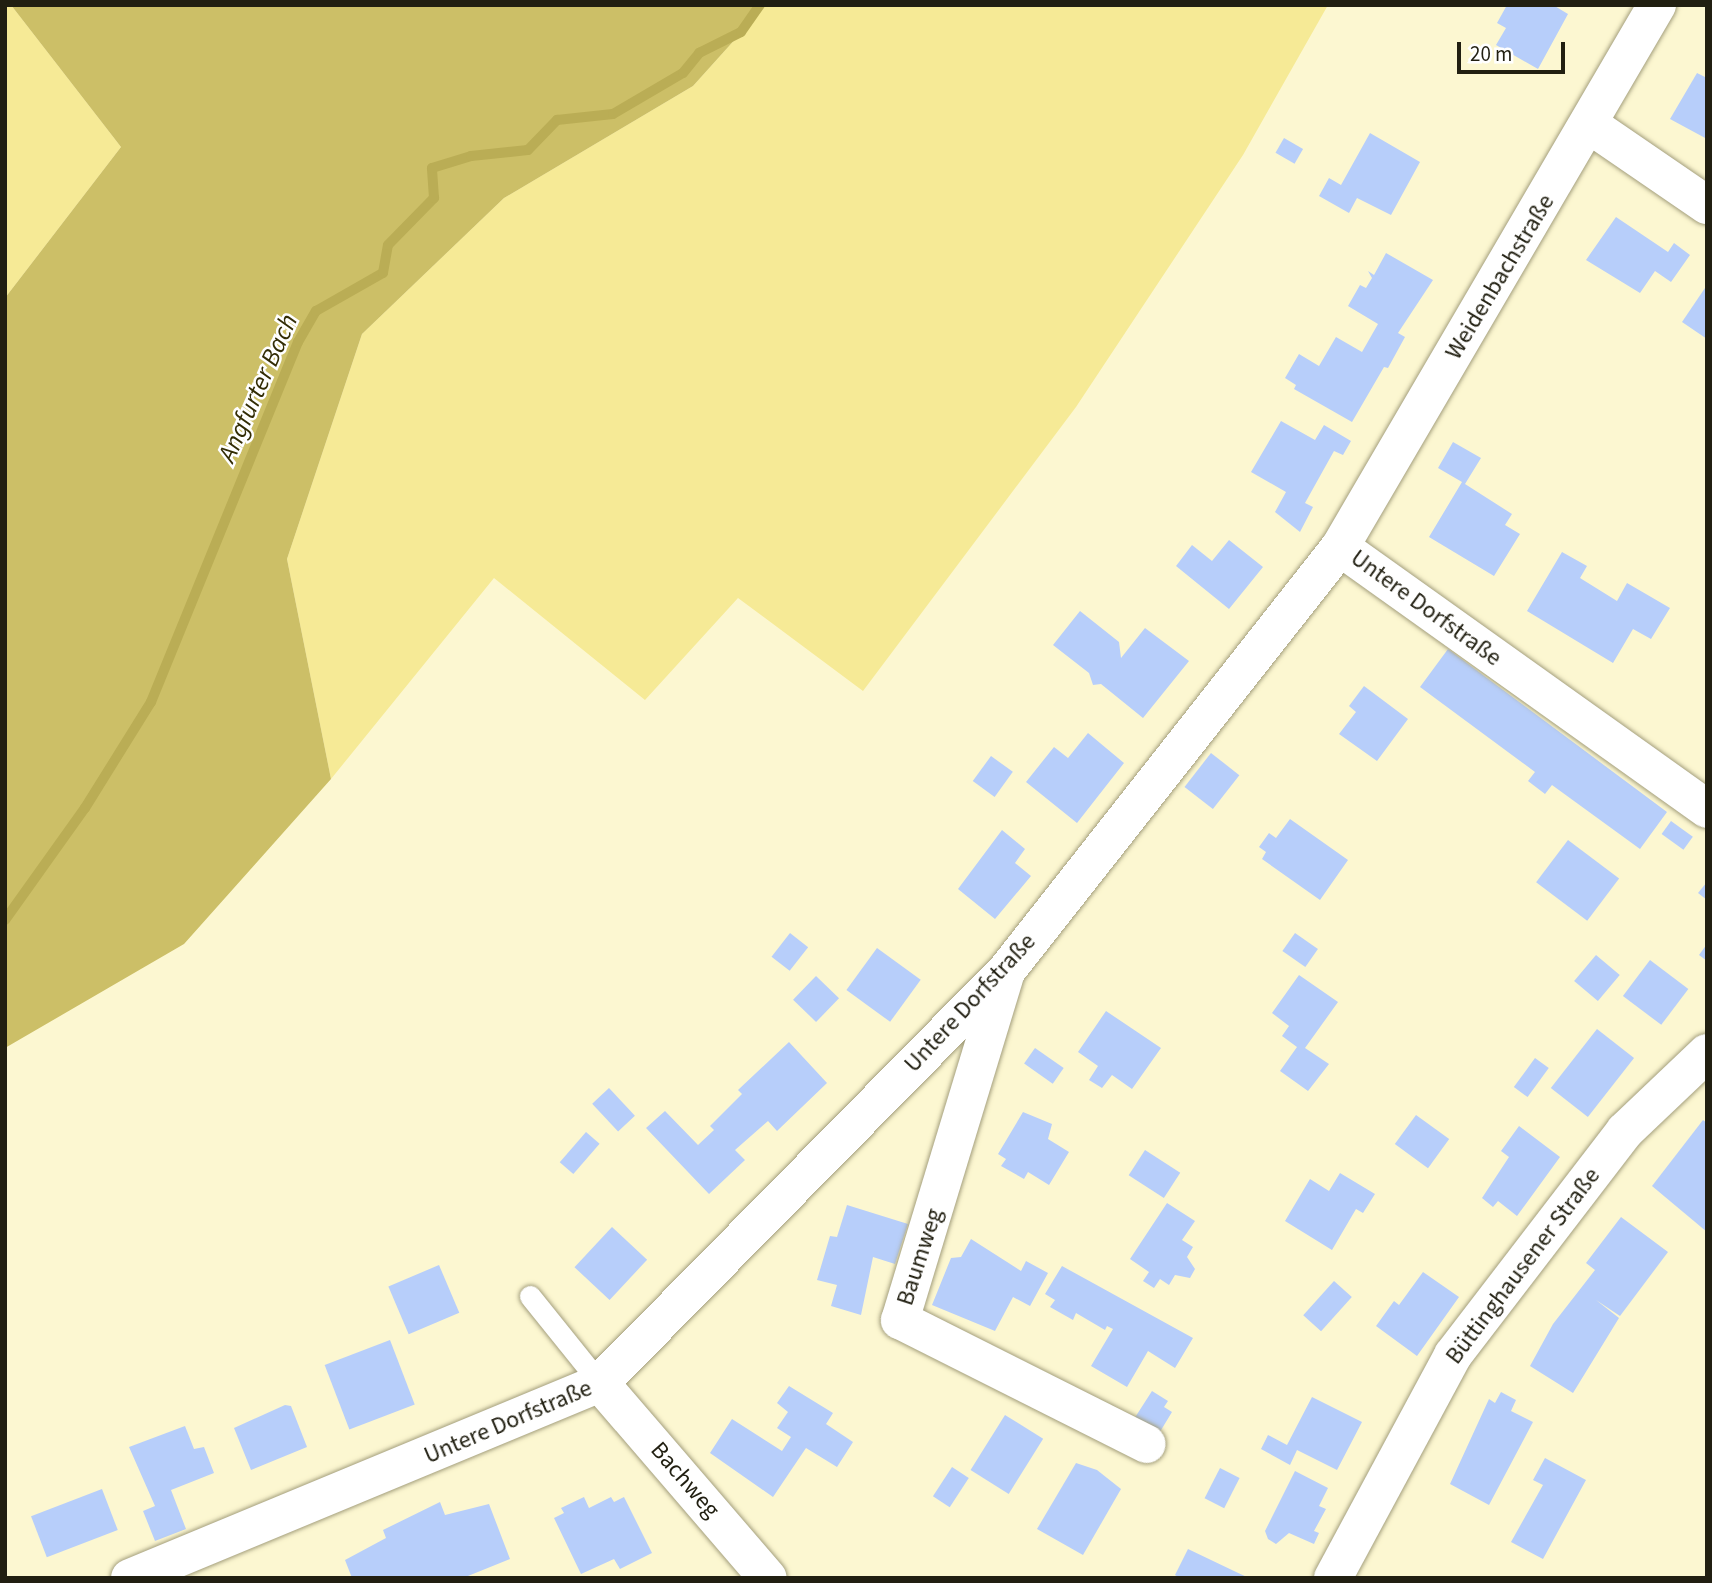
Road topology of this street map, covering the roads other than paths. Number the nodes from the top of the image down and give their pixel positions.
1 (1657, 5) edge
2 (1590, 125) junction
3 (1707, 205) edge
4 (1340, 547) junction
5 (1707, 809) edge
6 (1006, 970) junction
7 (1707, 1053) edge
8 (530, 1296) dead end
9 (600, 1383) junction
10 (1147, 1444) dead end
11 (130, 1578) edge
12 (768, 1578) edge
13 (1333, 1578) edge

1 - 2 street, Weidenbachstraße
2 - 3 street
2 - 4 street, Weidenbachstraße
4 - 5 street, Untere Dorfstraße
4 - 6 street, Untere Dorfstraße
6 - 9 street, Untere Dorfstraße
6 - 10 street, Baumweg
7 - 13 street, Büttinghausener Straße
8 - 9 lane
9 - 11 street, Untere Dorfstraße
9 - 12 street, Bachweg

